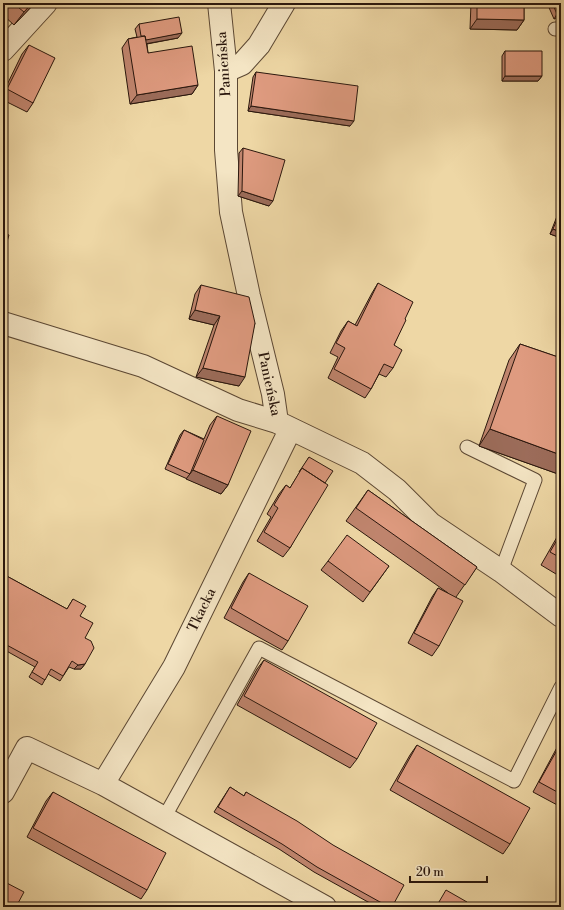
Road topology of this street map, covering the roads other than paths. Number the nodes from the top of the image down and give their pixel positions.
1 (46, 3) edge
2 (218, 3) edge
3 (284, 3) edge
4 (3, 50) edge
5 (226, 71) junction
6 (3, 323) edge
7 (284, 426) junction
8 (467, 447) dead end
9 (502, 571) junction
10 (561, 616) edge
11 (561, 688) edge
12 (103, 784) junction
13 (3, 792) edge
14 (164, 818) junction
15 (324, 907) edge

1 - 4 street
2 - 5 street, Panieńska
3 - 5 street
5 - 7 street, Panieńska
6 - 7 street
7 - 9 street, Panieńska
7 - 12 street, Tkacka
8 - 9 lane
9 - 10 street, Panieńska
11 - 14 lane
12 - 13 street
12 - 14 street
14 - 15 street

